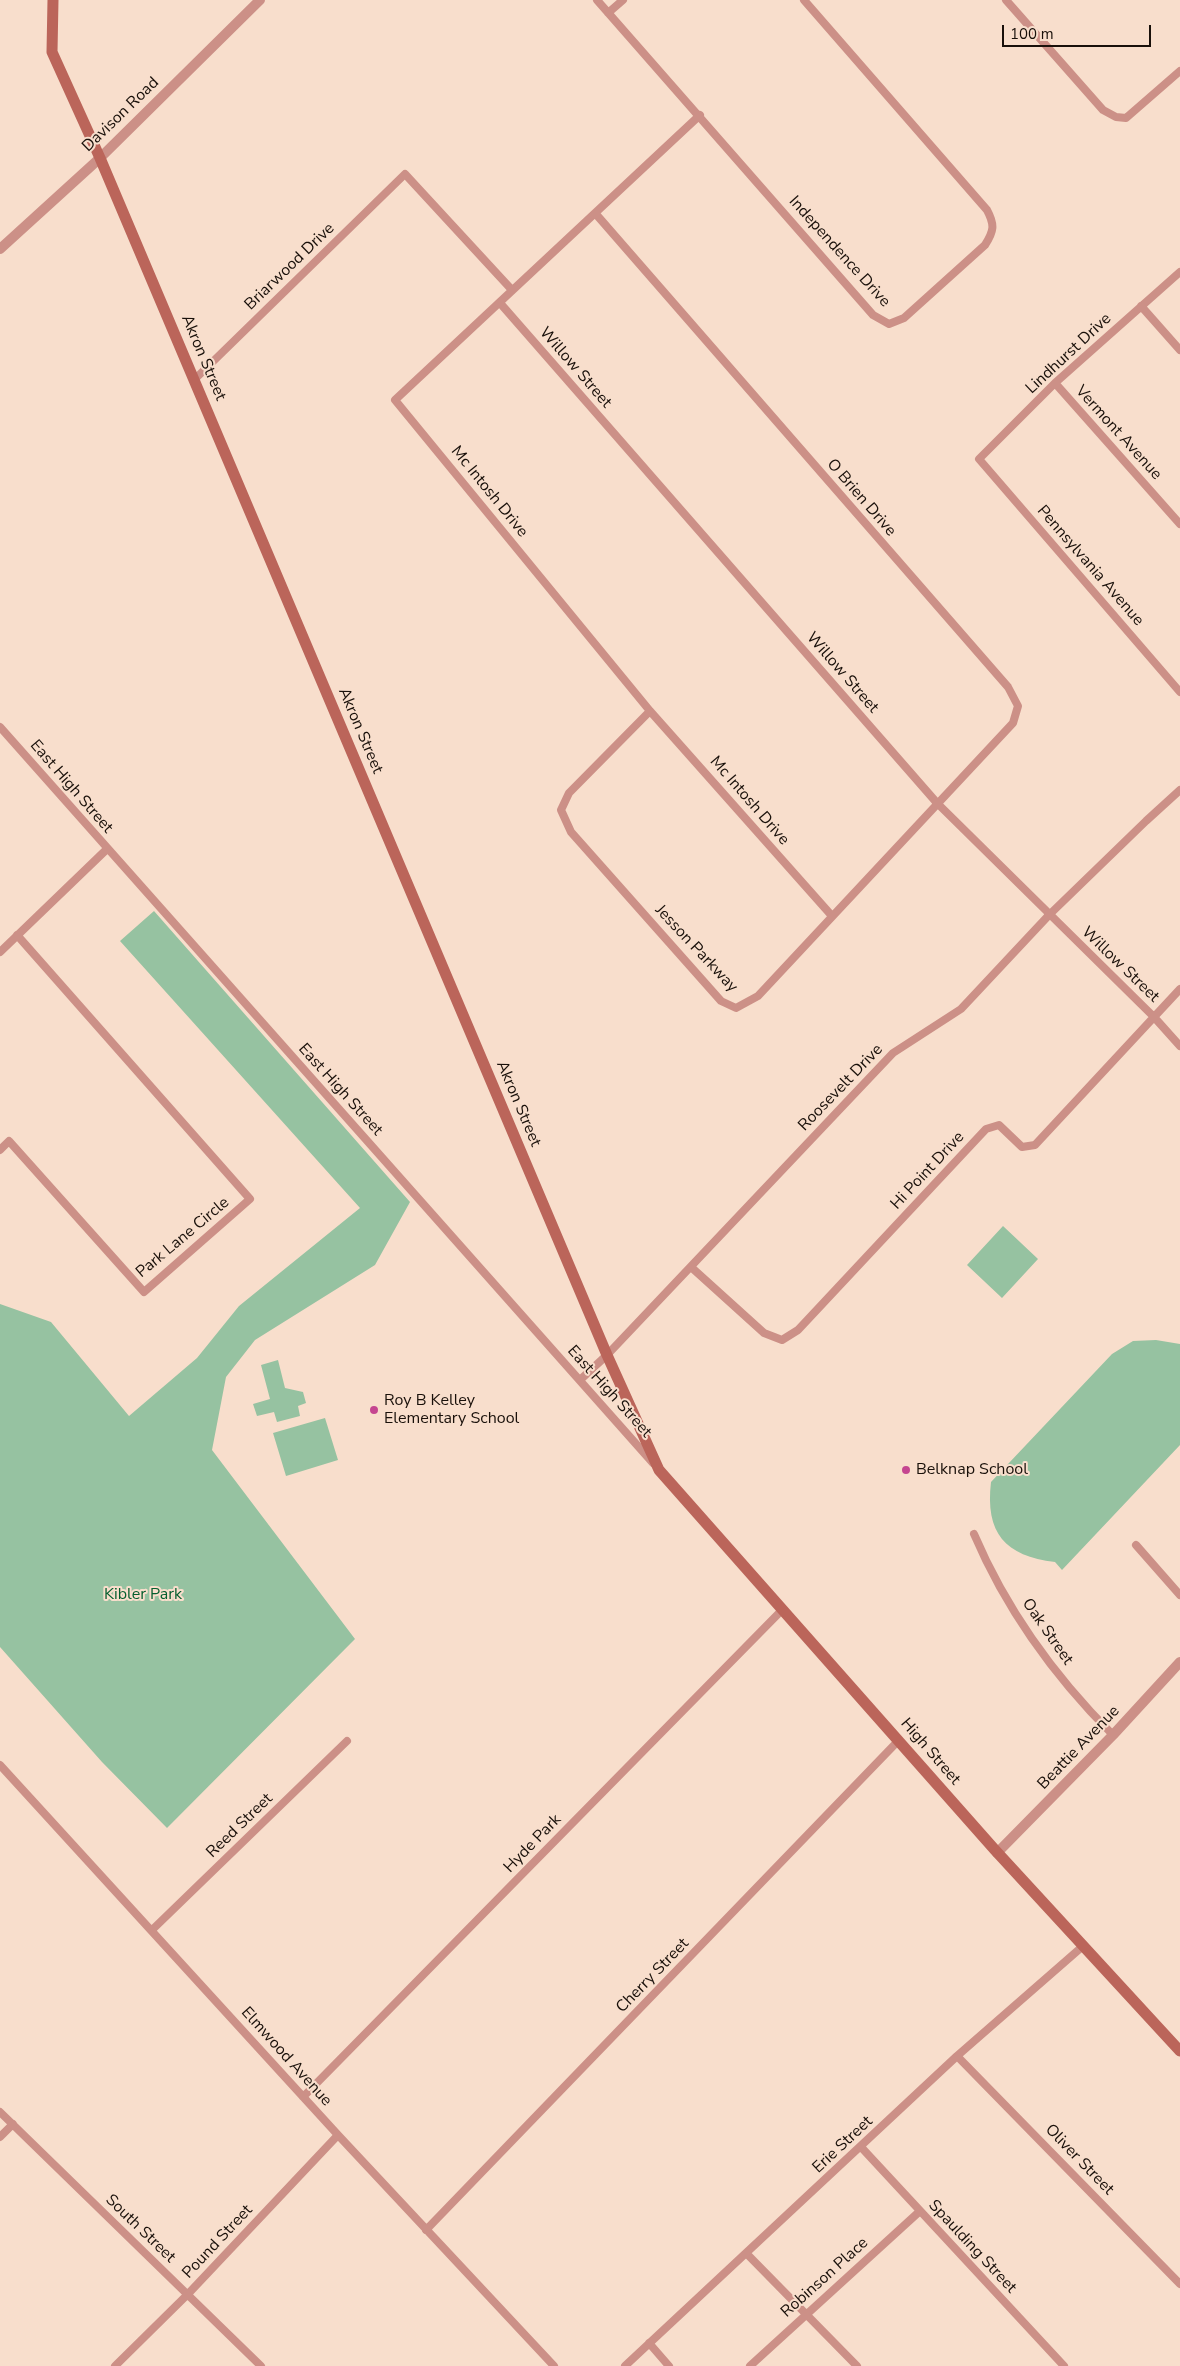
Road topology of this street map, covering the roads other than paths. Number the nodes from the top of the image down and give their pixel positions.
1 (54, 0) edge
2 (260, 0) edge
3 (597, 0) edge
4 (623, 0) edge
5 (804, 0) edge
6 (1006, 0) edge
7 (608, 13) junction
8 (1180, 71) edge
9 (700, 115) junction
10 (100, 158) junction
11 (595, 213) junction
12 (0, 249) edge
13 (1180, 272) edge
14 (512, 290) junction
15 (500, 302) junction
16 (1141, 306) junction
17 (1180, 350) edge
18 (194, 380) junction
19 (1055, 383) junction
20 (979, 459) joint
21 (1180, 524) edge
22 (1180, 692) edge
23 (650, 711) junction
24 (0, 727) edge
25 (1180, 790) edge
26 (937, 803) junction
27 (107, 849) junction
28 (1049, 915) junction
29 (832, 916) junction
30 (17, 935) junction
31 (0, 952) edge
32 (1180, 989) edge
33 (1154, 1017) junction
34 (1180, 1046) edge
35 (0, 1150) edge
36 (691, 1267) junction
37 (607, 1355) junction
38 (580, 1380) junction
39 (659, 1470) junction
40 (974, 1534) dead end
41 (1136, 1545) dead end
42 (1180, 1595) edge
43 (782, 1610) junction
44 (1180, 1662) edge
45 (1113, 1736) junction
46 (899, 1740) junction
47 (347, 1741) dead end
48 (0, 1764) edge
49 (997, 1853) junction
50 (152, 1930) junction
51 (1083, 1946) junction
52 (1180, 2051) edge
53 (957, 2056) junction
54 (304, 2097) junction
55 (0, 2112) edge
56 (13, 2124) junction
57 (338, 2135) junction
58 (0, 2137) edge
59 (861, 2147) junction
60 (920, 2211) junction
61 (426, 2230) junction
62 (747, 2254) junction
63 (1180, 2284) edge
64 (188, 2294) junction
65 (806, 2314) junction
66 (648, 2343) junction
67 (115, 2366) edge
68 (261, 2366) edge
69 (554, 2366) edge
70 (625, 2366) edge
71 (669, 2366) edge
72 (750, 2366) edge
73 (857, 2366) edge
74 (1064, 2366) edge

1 - 10 main road, Akron Street
2 - 10 street, Davison Road
3 - 7 street, Independence Drive
4 - 7 street
5 - 9 street, Independence Drive
6 - 8 street
7 - 9 street, Independence Drive
9 - 11 street, Mc Intosh Drive
10 - 12 street, Davison Road
10 - 18 main road, Akron Street
11 - 14 street, Mc Intosh Drive
11 - 26 street, O Brien Drive
13 - 16 street, Lindhurst Drive
14 - 15 street, Mc Intosh Drive
14 - 18 street, Briarwood Drive
15 - 23 street, Mc Intosh Drive
15 - 26 street, Willow Street
16 - 17 street
16 - 19 street, Lindhurst Drive
18 - 37 main road, Akron Street
19 - 20 street, Lindhurst Drive
19 - 21 street, Vermont Avenue
20 - 22 street, Pennsylvania Avenue
23 - 29 street, Mc Intosh Drive
23 - 29 street, Jesson Parkway
24 - 27 street, East High Street
25 - 28 street, Roosevelt Drive
26 - 28 street, Willow Street
26 - 29 street, Jesson Parkway
27 - 30 street
27 - 38 street, East High Street
28 - 33 street, Willow Street
28 - 36 street, Roosevelt Drive
30 - 31 street
30 - 35 street, Park Lane Circle
32 - 33 street, Hi Point Drive
33 - 34 street, Willow Street
33 - 36 street, Hi Point Drive
36 - 37 street, Roosevelt Drive
37 - 38 street, Roosevelt Drive
37 - 39 main road, Akron Street
38 - 39 street, East High Street
39 - 43 main road, High Street
40 - 45 street, Oak Street
41 - 42 street
43 - 46 main road, High Street
43 - 54 street, Hyde Park
44 - 45 street, Beattie Avenue
45 - 49 street, Beattie Avenue
46 - 49 main road, High Street
46 - 61 street, Cherry Street
47 - 50 street, Reed Street
48 - 50 street, Elmwood Avenue
49 - 51 main road, High Street
50 - 54 street, Elmwood Avenue
51 - 52 main road, High Street
51 - 53 street, Erie Street
53 - 59 street, Erie Street
53 - 63 street, Oliver Street
54 - 57 street, Elmwood Avenue
55 - 56 street, South Street
56 - 58 street
56 - 64 street, South Street
57 - 61 street, Elmwood Avenue
57 - 64 street, Pound Street
59 - 60 street, Spaulding Street
59 - 62 street, Erie Street
60 - 65 street, Robinson Place
60 - 74 street, Spaulding Street
61 - 69 street, Elmwood Avenue
62 - 65 street
62 - 66 street, Erie Street
64 - 67 street, Pound Street
64 - 68 street, South Street
65 - 72 street, Robinson Place
65 - 73 street
66 - 70 street, Erie Street
66 - 71 street

